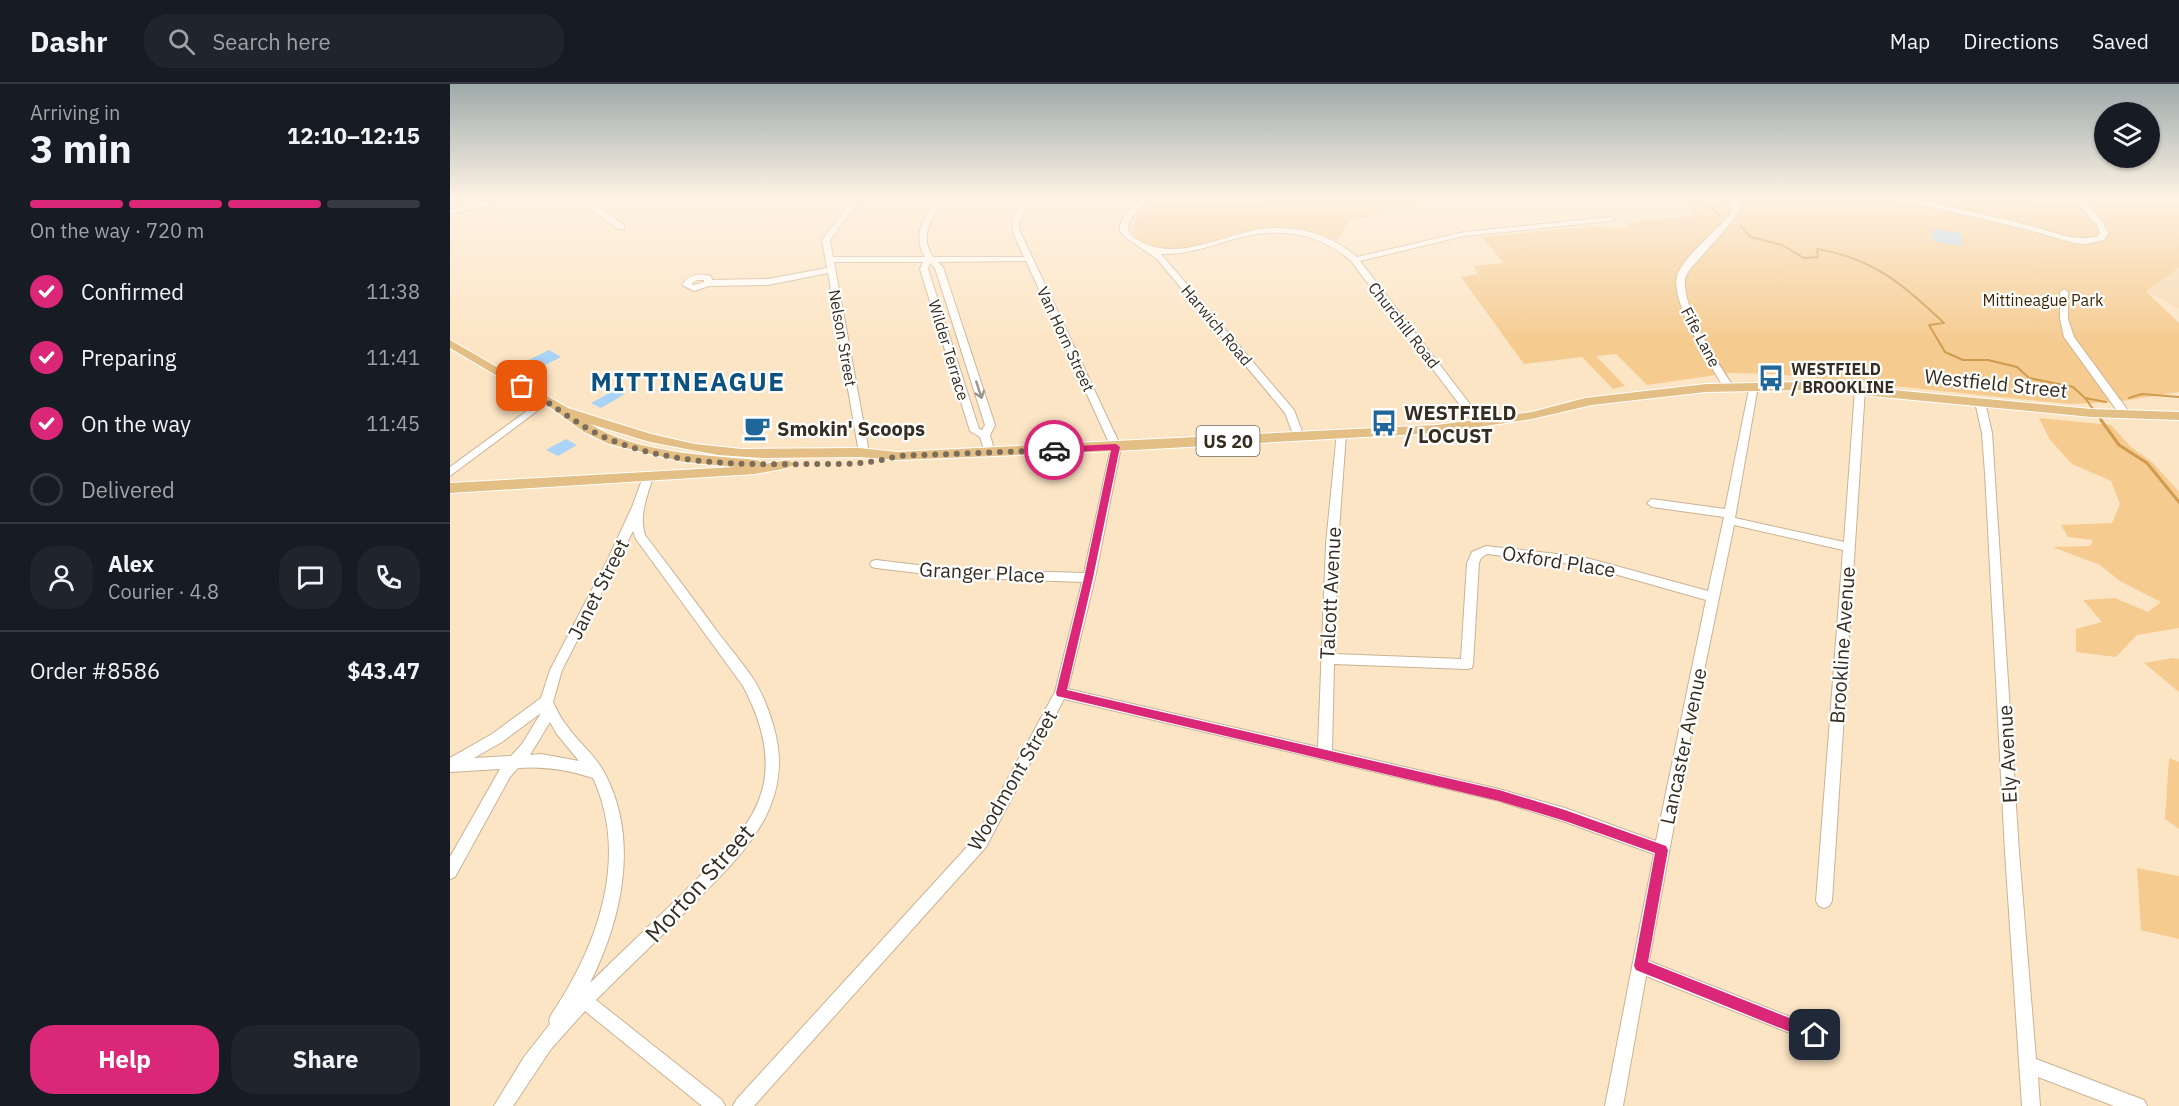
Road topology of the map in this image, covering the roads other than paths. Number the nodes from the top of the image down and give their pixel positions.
1 (827, 246) edge
2 (924, 246) edge
3 (1022, 246) edge
4 (1142, 246) edge
5 (1208, 246) edge
6 (1337, 246) edge
7 (1415, 246) edge
8 (1706, 246) edge
9 (1154, 251) junction
10 (928, 259) junction
11 (1028, 259) junction
12 (829, 260) junction
13 (1355, 260) junction
14 (831, 270) junction
15 (708, 283) dead end
16 (2064, 292) dead end
17 (954, 314) junction
18 (939, 317) junction
19 (450, 343) edge
20 (972, 369) junction
21 (956, 372) junction
22 (1728, 386) junction
23 (1753, 386) junction
24 (1860, 389) junction
25 (546, 400) junction
26 (1980, 402) junction
27 (561, 410) junction
28 (2125, 414) junction
29 (2178, 417) edge
30 (1476, 419) junction
31 (1341, 434) junction
32 (985, 435) junction
33 (1299, 437) junction
34 (630, 446) junction
35 (1116, 447) junction
36 (864, 453) junction
37 (990, 453) junction
38 (897, 456) junction
39 (708, 461) junction
40 (788, 465) junction
41 (450, 472) edge
42 (649, 473) junction
43 (450, 488) edge
44 (1652, 503) dead end
45 (638, 507) junction
46 (1729, 517) junction
47 (1849, 547) junction
48 (876, 564) dead end
49 (1089, 578) junction
50 (1713, 597) junction
51 (1327, 659) junction
52 (1061, 693) junction
53 (548, 705) junction
54 (1324, 754) junction
55 (514, 761) junction
56 (450, 766) edge
57 (598, 774) junction
58 (1662, 850) junction
59 (450, 872) edge
60 (1824, 901) dead end
61 (1641, 966) junction
62 (585, 1001) junction
63 (1815, 1035) dead end
64 (536, 1055) junction
65 (2028, 1065) junction
66 (502, 1106) edge
67 (716, 1106) edge
68 (742, 1106) edge
69 (1614, 1106) edge
70 (2031, 1106) edge
71 (2138, 1106) edge

1 - 12 street, Nelson Street
2 - 10 street, Wilder Terrace
3 - 11 street, Van Horn Street
4 - 9 street, Harwich Road
5 - 9 street, Churchill Road
6 - 13 street, Churchill Road
7 - 13 street
8 - 22 street, Fife Lane
9 - 33 street, Harwich Road
10 - 11 street
10 - 12 street
10 - 17 street, Wilder Terrace
10 - 18 street, Wilder Terrace
11 - 35 street, Van Horn Street
12 - 14 street, Nelson Street
13 - 30 street, Churchill Road
14 - 15 street
14 - 36 street, Nelson Street
16 - 28 street
17 - 18 street
17 - 20 street, Wilder Terrace
18 - 21 street, Wilder Terrace
19 - 25 main road, Westfield Street / US 20
20 - 21 street
20 -> 32 street, Wilder Terrace
21 - 32 street, Wilder Terrace
22 - 23 main road, Westfield Street / US 20
22 - 30 main road, Westfield Street / US 20
23 - 24 main road, Westfield Street / US 20
23 - 46 street, Lancaster Avenue
24 - 26 main road, Westfield Street / US 20
24 - 47 street, Brookline Avenue
25 - 27 main road, Westfield Street / US 20
25 - 41 street
26 - 28 main road, Westfield Street / US 20
26 - 65 street, Ely Avenue
27 - 34 main road, Westfield Street / US 20
27 - 36 main road, Westfield Street / US 20
28 - 29 main road, Westfield Street / US 20
30 - 31 main road, Westfield Street / US 20
31 - 33 main road, Westfield Street / US 20
31 - 51 street, Talcott Avenue
32 - 37 street, Wilder Terrace
33 - 35 main road, Westfield Street / US 20
34 - 39 main road, Westfield Street / US 20
34 - 42 main road
35 - 37 main road, Westfield Street / US 20
35 - 49 street, Woodmont Street
36 - 38 main road, Westfield Street / US 20
37 - 38 main road, Westfield Street / US 20
38 - 40 main road, Westfield Street / US 20
39 - 40 main road, Westfield Street / US 20
39 - 42 main road
40 - 42 main road
42 - 43 main road
42 - 45 street, Janet Street
44 - 46 street
45 - 53 street, Janet Street
45 - 62 street, Morton Street
46 - 47 street
46 - 50 street, Lancaster Avenue
47 - 60 street, Brookline Avenue
48 - 49 street, Granger Place
49 - 52 street, Woodmont Street
50 - 51 street, Oxford Place
50 - 58 street, Lancaster Avenue
51 - 54 street, Talcott Avenue
52 - 54 street
52 - 68 street, Woodmont Street
53 - 55 street, Janet Street
53 - 56 street
53 - 57 street
54 - 58 street
55 - 56 street
55 - 57 street
55 - 59 street, Janet Street
57 - 64 street
58 - 61 street, Lancaster Avenue
61 - 63 street
61 - 69 street, Lancaster Avenue
62 - 64 street, Morton Street
62 - 67 street
64 - 66 street, Morton Street
65 - 70 street, Ely Avenue
65 - 71 street

